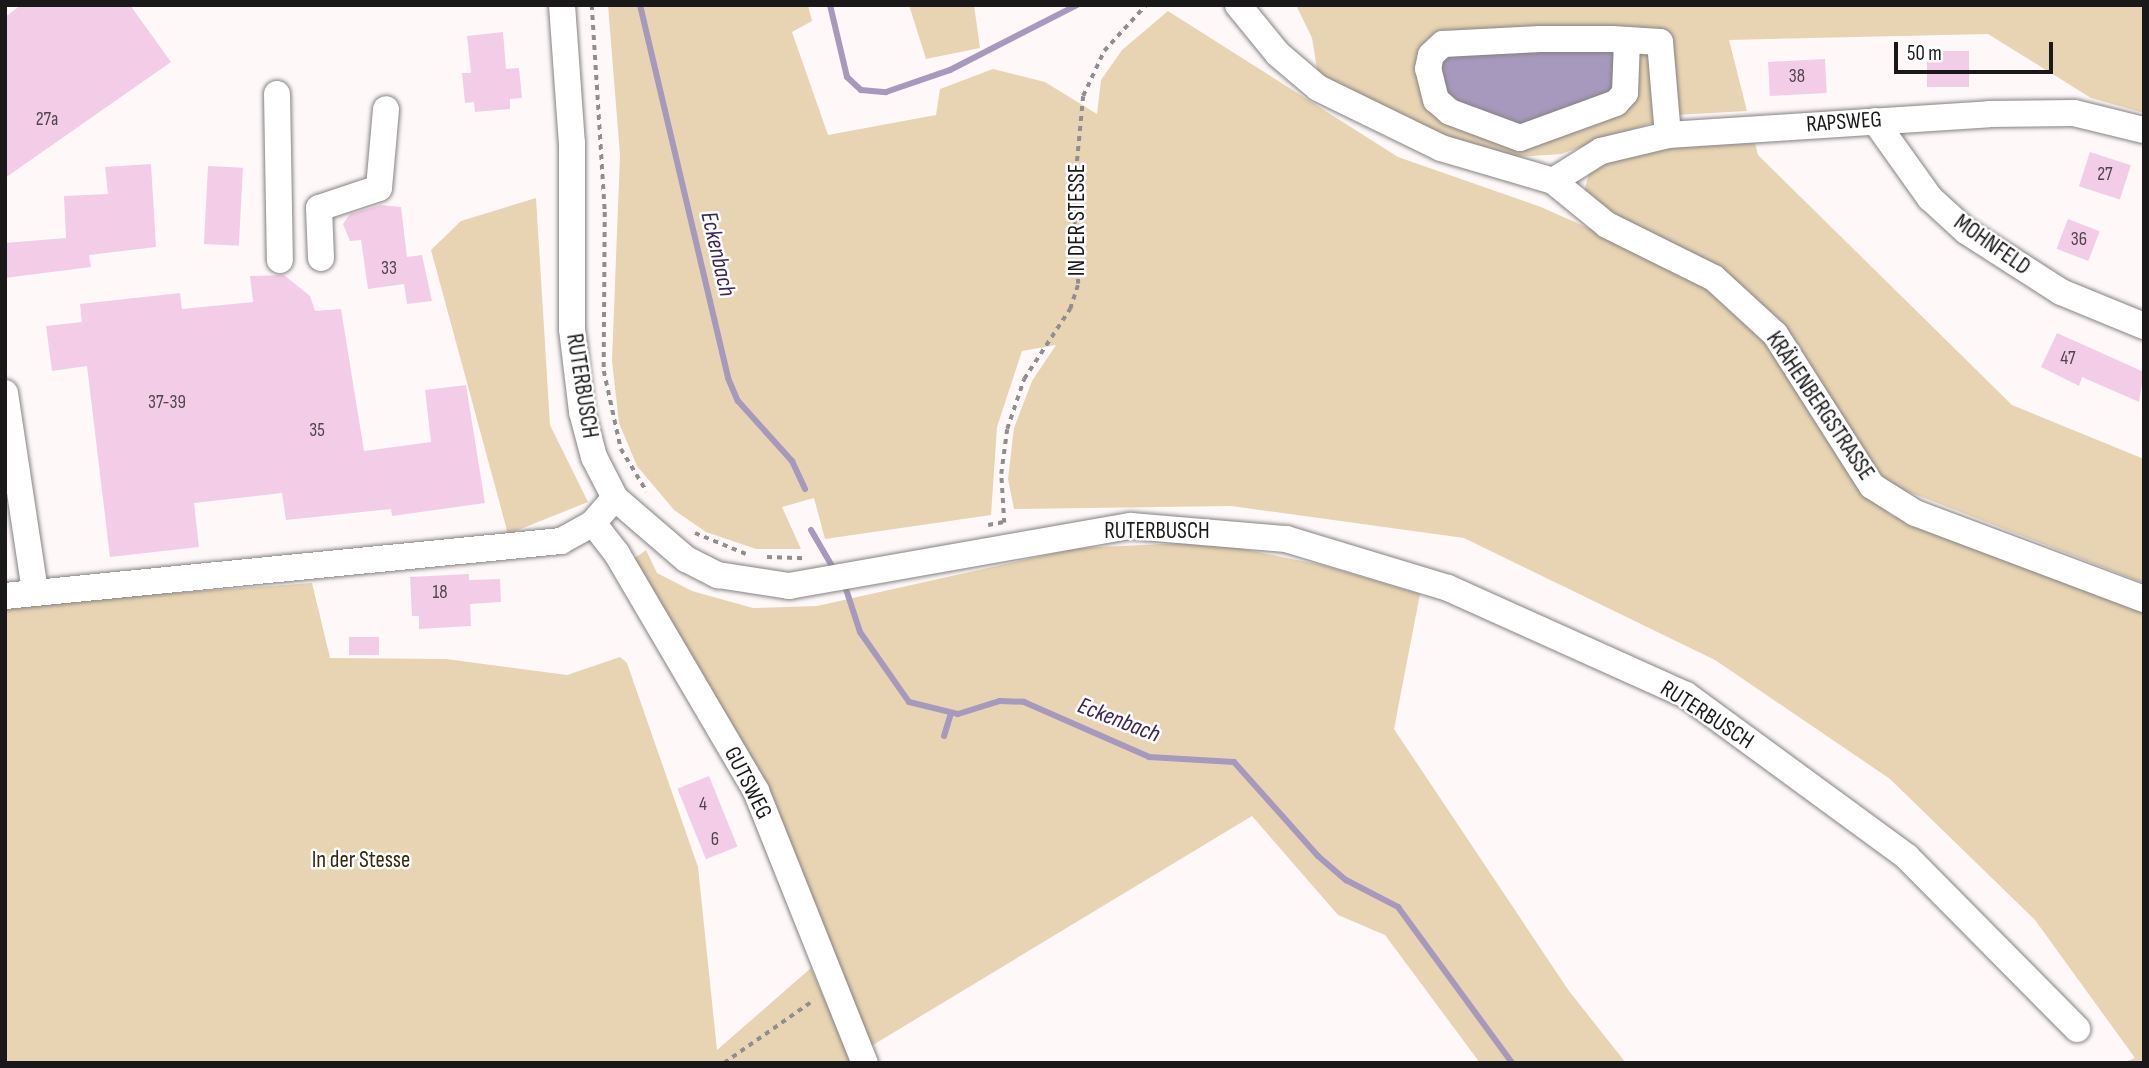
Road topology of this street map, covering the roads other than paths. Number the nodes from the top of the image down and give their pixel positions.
1 (562, 5) edge
2 (1238, 5) edge
3 (1627, 41) junction
4 (277, 94) dead end
5 (386, 109) dead end
6 (1875, 121) junction
7 (2144, 130) edge
8 (1668, 135) junction
9 (1553, 181) junction
10 (321, 258) dead end
11 (280, 260) dead end
12 (2144, 326) edge
13 (5, 393) edge
14 (615, 498) junction
15 (593, 523) junction
16 (35, 591) junction
17 (5, 596) edge
18 (2144, 598) edge
19 (2077, 1029) dead end
20 (865, 1063) edge

1 - 14 street, RUTERBUSCH
2 - 9 street, KRÄHENBERGSTRASSE
3 - 3 street
3 - 8 street
4 - 11 street
5 - 10 street
6 - 7 street, RAPSWEG
6 - 8 street, RAPSWEG
6 - 12 street, MOHNFELD
8 - 9 street, RAPSWEG
9 - 18 street, KRÄHENBERGSTRASSE
13 - 16 street
14 - 15 street
14 - 19 street, RUTERBUSCH
15 - 16 street
15 - 20 street, GUTSWEG
16 - 17 street

